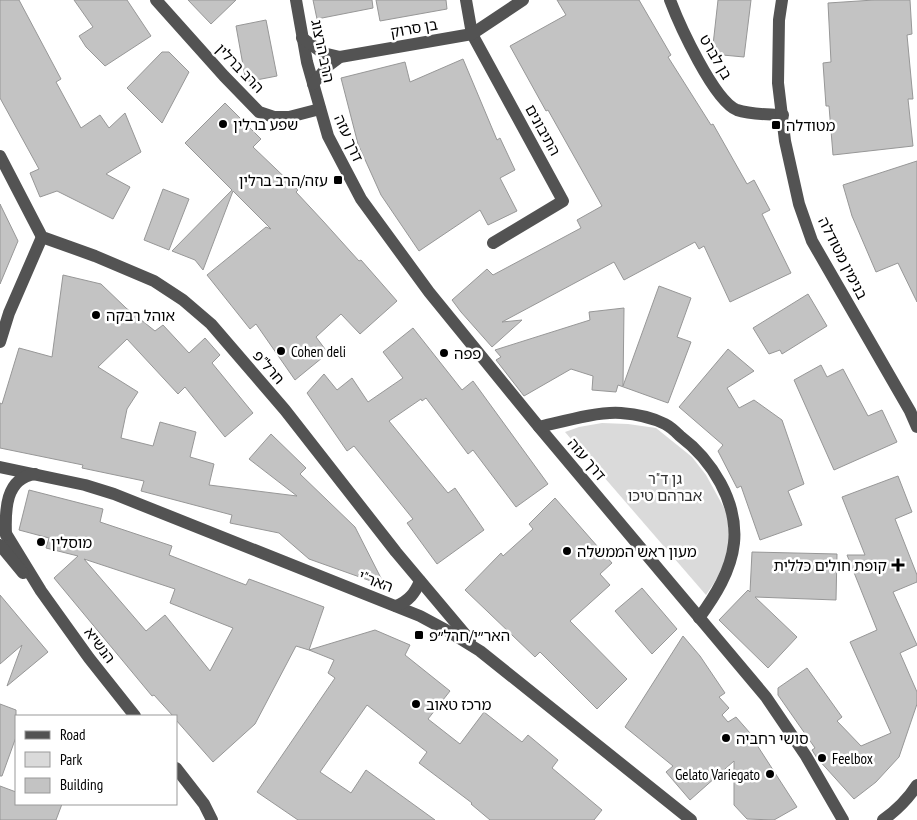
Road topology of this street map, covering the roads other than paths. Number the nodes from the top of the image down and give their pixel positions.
1 (156, 0) edge
2 (296, 0) edge
3 (466, 0) edge
4 (522, 0) edge
5 (670, 0) edge
6 (782, 0) edge
7 (472, 34) junction
8 (302, 38) junction
9 (340, 57) junction
10 (313, 84) junction
11 (320, 109) junction
12 (783, 114) junction
13 (0, 156) edge
14 (42, 237) junction
15 (493, 243) dead end
16 (0, 342) edge
17 (539, 427) junction
18 (917, 427) edge
19 (0, 468) edge
20 (34, 474) junction
21 (2, 535) edge
22 (420, 581) junction
23 (396, 606) junction
24 (699, 618) junction
25 (480, 651) junction
26 (135, 715) edge
27 (178, 771) edge
28 (917, 785) edge
29 (212, 820) edge
30 (691, 820) edge
31 (843, 820) edge
32 (883, 820) edge

1 - 11 street, הרב ברלין
2 - 8 street, הרב הרצוג
3 - 7 street, התיבונים
4 - 7 street, בן סרוק
5 - 12 street, בן לברט
6 - 12 street, בנימין מטודלה
7 - 9 street, בן סרוק
7 - 15 street, התיבונים
8 - 9 street
8 - 10 street, הרב הרצוג
9 - 10 street
10 - 11 street, הרב הרצוג
11 - 17 street, דרך עזה
12 - 18 street, בנימין מטודלה
13 - 14 street
14 - 16 street
14 - 22 street, חרל"פ
17 - 24 street, דרך עזה
17 - 24 street
19 - 20 street, האר"י
20 - 21 street
20 - 23 street, האר"י
21 - 26 street, הנשיא
22 - 23 street
22 - 25 street, חרל"פ
23 - 25 street, האר"י
24 - 31 street, דרך עזה
25 - 30 street, האר"י
27 - 29 street
28 - 32 street

